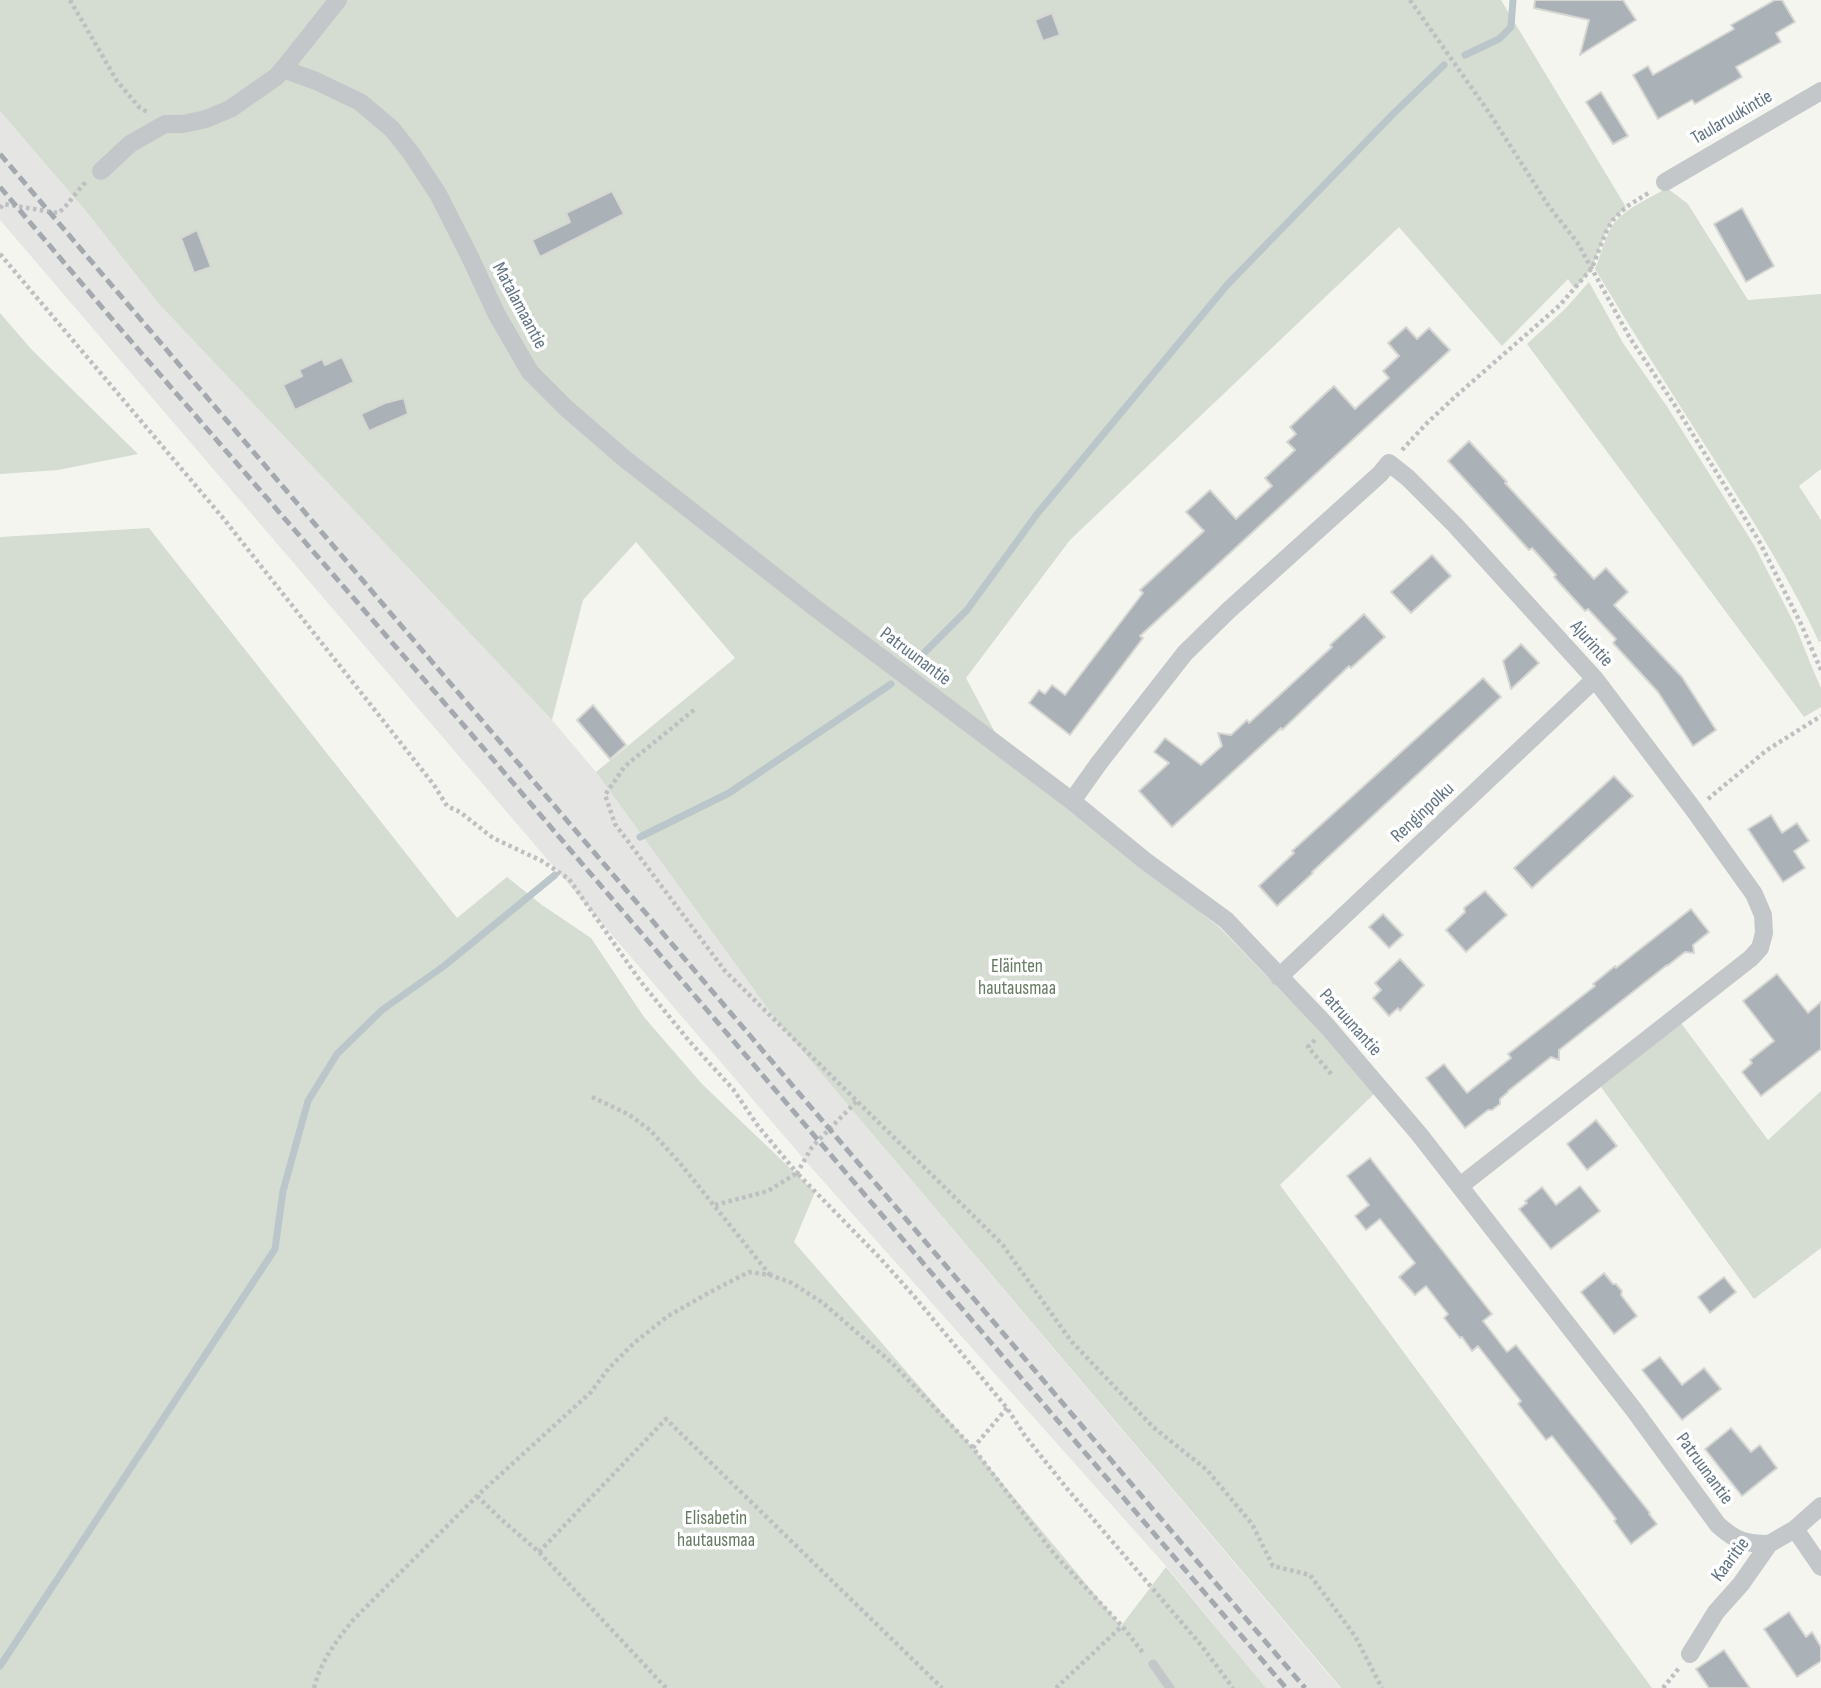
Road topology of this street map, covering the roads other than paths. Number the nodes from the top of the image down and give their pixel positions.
1 (338, 0) edge
2 (282, 69) junction
3 (1821, 91) edge
4 (96, 175) road end
5 (1665, 182) road end
6 (814, 607) joint
7 (1595, 679) junction
8 (1072, 801) junction
9 (1279, 976) junction
10 (1460, 1186) junction
11 (1821, 1506) edge
12 (1796, 1529) junction
13 (1769, 1544) junction
14 (1821, 1567) edge
15 (1690, 1654) dead end
16 (1153, 1664) road end
17 (1170, 1688) edge

1 - 2 street
2 - 4 street
2 - 6 street, Matalamaantie
3 - 5 street, Taularuukintie
6 - 8 street, Patruunantie
7 - 8 street, Ajurintie
7 - 9 street, Renginpolku
7 - 10 street, Ajurintie
8 - 9 street, Patruunantie
9 - 10 street, Patruunantie
10 - 13 street, Patruunantie
11 - 12 street, Kaaritie
12 - 13 street, Kaaritie
12 - 14 street
13 - 15 street, Kaaritie
16 - 17 lane

